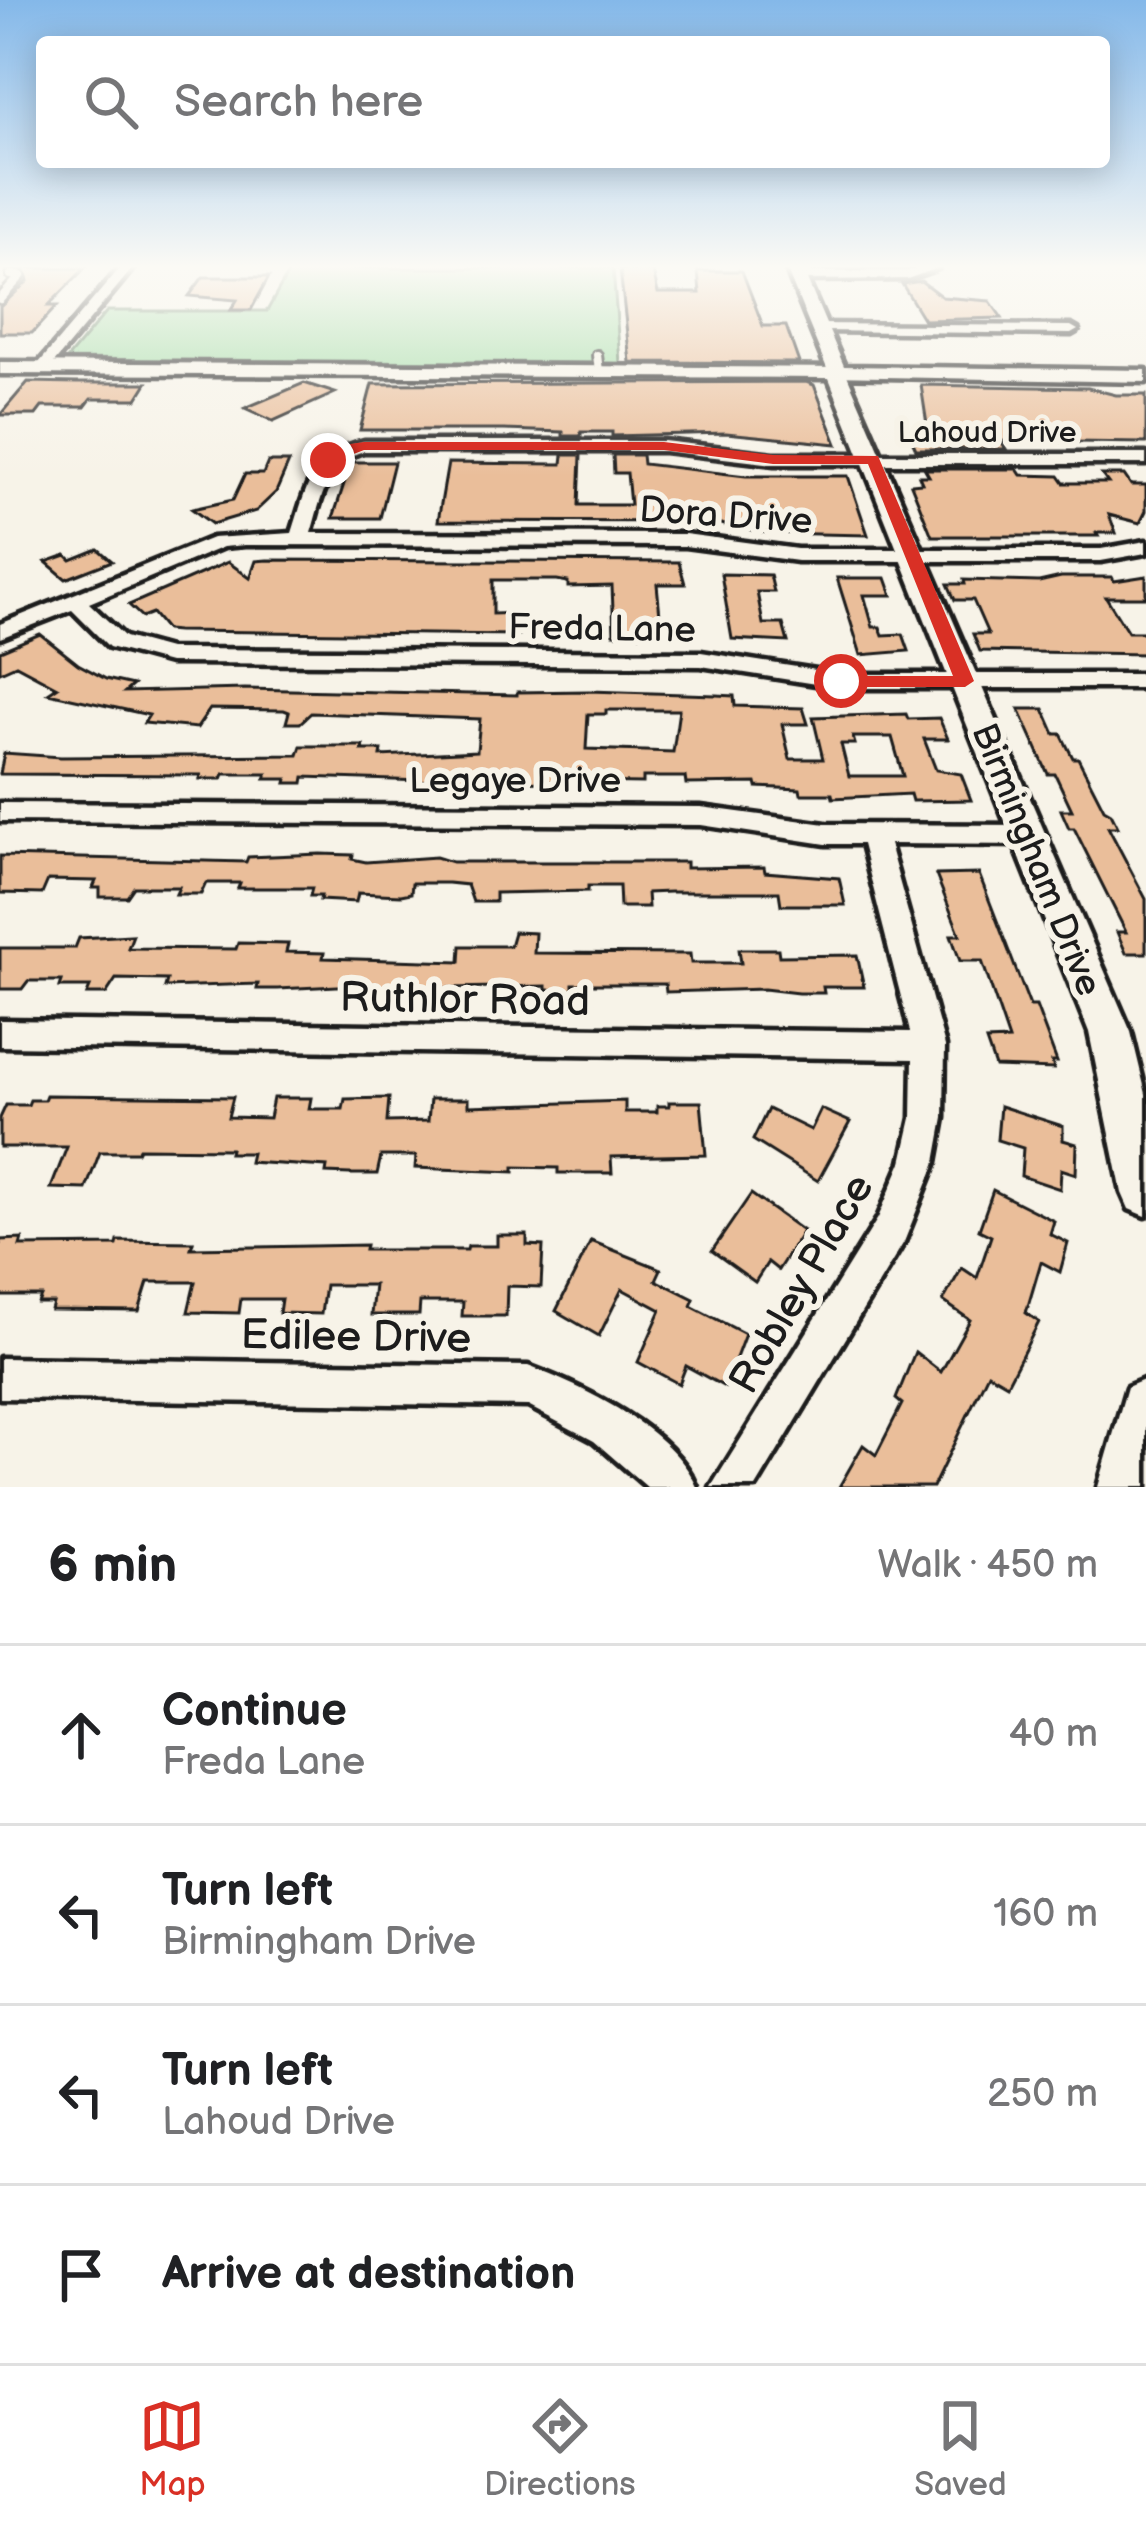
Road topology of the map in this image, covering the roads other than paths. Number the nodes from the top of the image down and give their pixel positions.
1 (68, 337) edge
2 (823, 337) edge
3 (43, 367) junction
4 (0, 368) edge
5 (837, 372) junction
6 (1146, 376) edge
7 (873, 459) junction
8 (1146, 459) edge
9 (300, 538) junction
10 (1146, 547) edge
11 (912, 555) junction
12 (74, 600) junction
13 (0, 632) edge
14 (965, 681) junction
15 (1146, 681) edge
16 (0, 812) edge
17 (873, 835) junction
18 (1028, 835) junction
19 (0, 1033) edge
20 (929, 1046) junction
21 (1146, 1193) edge
22 (0, 1378) edge
23 (1146, 1406) edge
24 (676, 1487) edge
25 (732, 1487) edge
26 (1127, 1487) edge

1 - 3 street
2 - 5 street, Birmingham Drive
3 - 4 main road
3 - 5 main road
5 - 6 street
5 - 7 main road, Birmingham Drive
7 - 8 street, Lahoud Drive
7 - 9 street, Lahoud Drive
7 - 11 main road, Birmingham Drive
9 - 11 street, Dora Drive
9 - 12 street, Dora Drive
10 - 11 street, Dora Drive
11 - 14 main road, Birmingham Drive
12 - 13 street, Dora Drive
12 - 14 street, Freda Lane
14 - 15 street, Freda Lane
14 - 18 main road, Birmingham Drive
16 - 17 street, Legaye Drive
17 - 18 street, Legaye Drive
17 - 20 street, Robley Place
18 - 21 main road, Birmingham Drive
19 - 20 street, Ruthlor Road
20 - 25 street, Robley Place
22 - 24 street, Edilee Drive
23 - 26 main road

